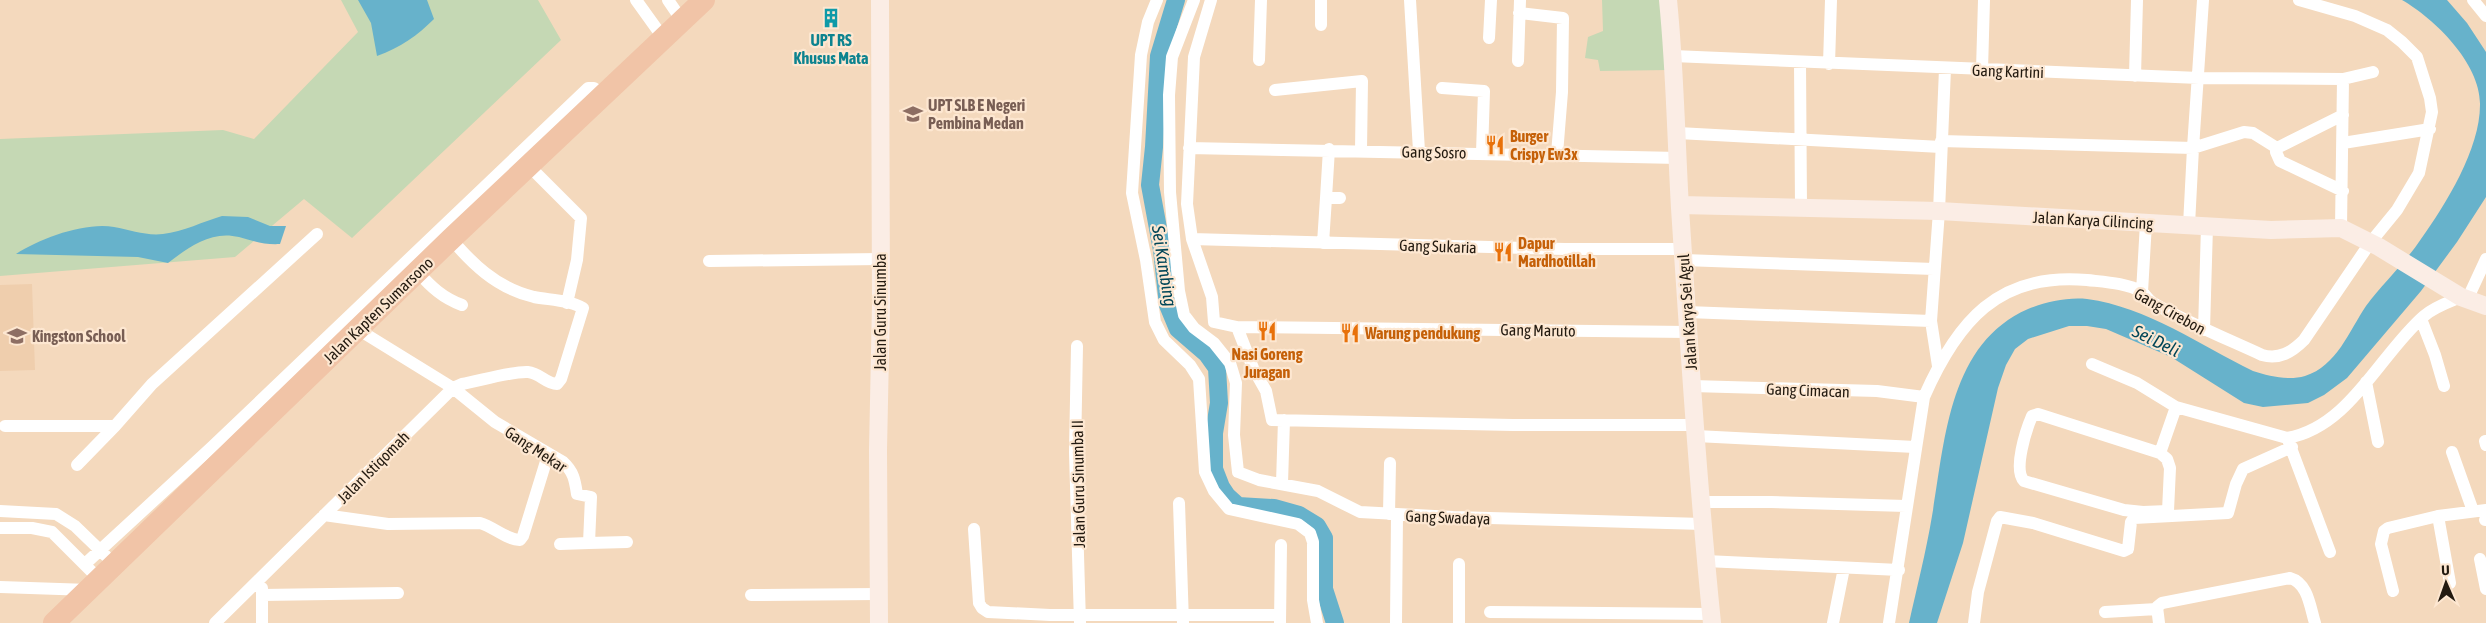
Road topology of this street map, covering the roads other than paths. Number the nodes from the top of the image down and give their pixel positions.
1 (636, 0) edge
2 (668, 0) edge
3 (704, 0) edge
4 (880, 0) edge
5 (1157, 0) edge
6 (1194, 0) edge
7 (1211, 0) edge
8 (1261, 0) edge
9 (1321, 0) edge
10 (1410, 0) edge
11 (1491, 0) edge
12 (1520, 0) edge
13 (1668, 0) edge
14 (1831, 0) edge
15 (1984, 0) edge
16 (2137, 0) edge
17 (2203, 0) edge
18 (2299, 0) edge
19 (2473, 0) edge
20 (1519, 13) junction
21 (2486, 16) edge
22 (683, 22) junction
23 (1321, 25) dead end
24 (664, 38) junction
25 (1489, 38) dead end
26 (1673, 56) junction
27 (1260, 60) dead end
28 (1518, 61) dead end
29 (1800, 62) junction
30 (1829, 64) junction
31 (1945, 69) junction
32 (1982, 70) junction
33 (2373, 72) dead end
34 (2134, 76) junction
35 (2199, 78) junction
36 (2343, 79) junction
37 (1442, 88) dead end
38 (1276, 90) dead end
39 (2343, 115) junction
40 (2430, 129) junction
41 (1678, 134) junction
42 (1799, 141) junction
43 (2343, 143) junction
44 (1941, 144) junction
45 (1189, 148) junction
46 (2193, 148) junction
47 (2277, 148) junction
48 (1329, 150) junction
49 (1361, 150) junction
50 (1419, 151) junction
51 (1482, 153) junction
52 (1556, 154) junction
53 (1678, 158) junction
54 (527, 160) junction
55 (2343, 191) junction
56 (1326, 198) junction
57 (1340, 198) dead end
58 (1680, 205) junction
59 (1801, 208) junction
60 (1939, 211) junction
61 (2146, 223) junction
62 (2189, 225) junction
63 (2207, 226) junction
64 (2341, 228) junction
65 (447, 233) junction
66 (317, 234) dead end
67 (1192, 239) junction
68 (1323, 243) junction
69 (2375, 245) junction
70 (1684, 254) junction
71 (880, 259) junction
72 (2486, 260) edge
73 (709, 261) dead end
74 (1934, 269) junction
75 (418, 272) junction
76 (2142, 292) junction
77 (2464, 298) junction
78 (566, 303) junction
79 (462, 305) dead end
80 (2486, 306) edge
81 (1687, 312) junction
82 (2421, 318) junction
83 (1931, 321) junction
84 (1238, 327) junction
85 (358, 330) junction
86 (2204, 330) junction
87 (1689, 332) junction
88 (1077, 346) dead end
89 (2092, 364) dead end
90 (1938, 366) junction
91 (2366, 382) junction
92 (1692, 386) junction
93 (2444, 386) dead end
94 (453, 388) junction
95 (284, 390) junction
96 (1924, 397) junction
97 (2176, 407) junction
98 (1284, 420) junction
99 (6, 426) dead end
100 (115, 426) junction
101 (1696, 430) junction
102 (2289, 442) junction
103 (2378, 442) dead end
104 (1915, 447) junction
105 (2452, 452) dead end
106 (2160, 453) junction
107 (548, 455) junction
108 (1390, 463) dead end
109 (77, 465) dead end
110 (1282, 483) junction
111 (1702, 502) junction
112 (1180, 503) dead end
113 (1906, 506) junction
114 (0, 511) edge
115 (2480, 511) edge
116 (1393, 514) junction
117 (324, 515) junction
118 (2438, 516) junction
119 (1703, 524) junction
120 (0, 528) edge
121 (974, 529) dead end
122 (590, 542) junction
123 (627, 542) dead end
124 (560, 544) dead end
125 (1281, 545) dead end
126 (2330, 552) dead end
127 (2480, 559) dead end
128 (1706, 561) junction
129 (1459, 564) dead end
130 (1844, 568) junction
131 (97, 570) junction
132 (1899, 570) junction
133 (262, 578) junction
134 (2450, 583) dead end
135 (0, 587) edge
136 (2486, 589) edge
137 (2393, 591) dead end
138 (398, 594) dead end
139 (878, 594) junction
140 (262, 595) junction
141 (751, 595) dead end
142 (2157, 609) junction
143 (1490, 612) dead end
144 (2105, 612) dead end
145 (1711, 618) edge
146 (1080, 619) edge
147 (1183, 619) edge
148 (1280, 619) edge
149 (54, 623) edge
150 (215, 623) edge
151 (262, 623) edge
152 (879, 623) edge
153 (1317, 623) edge
154 (1396, 623) edge
155 (1459, 623) edge
156 (1834, 623) edge
157 (1889, 623) edge
158 (1974, 623) edge
159 (2159, 623) edge
160 (2315, 623) edge

1 - 24 street
2 - 22 street
3 - 22 highway, Jalan Kapten Sumarsono
4 - 71 street, Jalan Guru Sinumba
5 - 153 street
6 - 110 street, Gang Swadaya
7 - 45 street
8 - 27 street
9 - 23 street
10 - 50 street
11 - 25 street
12 - 20 street
13 - 26 street, Jalan Karya Sei Agul
14 - 30 street
15 - 32 street
16 - 34 street
17 - 35 street
18 - 40 street, Gang Cirebon
19 - 21 street
20 - 28 street
20 - 52 street
22 - 24 highway, Jalan Kapten Sumarsono
24 - 54 highway, Jalan Kapten Sumarsono
26 - 29 street, Gang Kartini
26 - 41 street, Jalan Karya Sei Agul
29 - 30 street, Gang Kartini
29 - 42 street
30 - 31 street, Gang Kartini
31 - 32 street, Gang Kartini
31 - 44 street
32 - 34 street, Gang Kartini
33 - 36 street, Gang Kartini
34 - 35 street, Gang Kartini
35 - 36 street, Gang Kartini
35 - 46 street
36 - 39 street
37 - 51 street
38 - 49 street
39 - 43 street
39 - 47 street
40 - 43 street
40 - 69 street, Gang Cirebon
41 - 42 street
41 - 53 street, Jalan Karya Sei Agul
42 - 44 street
42 - 59 street
43 - 55 street
44 - 46 street
44 - 60 street
45 - 48 street, Gang Sosro
45 - 67 street
46 - 47 street
46 - 62 street
47 - 55 street
48 - 49 street, Gang Sosro
48 - 56 street
49 - 50 street, Gang Sosro
50 - 51 street, Gang Sosro
51 - 52 street, Gang Sosro
52 - 53 street, Gang Sosro
53 - 58 street, Jalan Karya Sei Agul
54 - 65 highway, Jalan Kapten Sumarsono
54 - 78 street
55 - 64 street
56 - 57 street
56 - 68 street
58 - 59 street, Jalan Karya Cilincing
58 - 70 street, Jalan Karya Sei Agul
59 - 60 street, Jalan Karya Cilincing
60 - 61 street, Jalan Karya Cilincing
60 - 74 street
61 - 62 street, Jalan Karya Cilincing
61 - 76 street
62 - 63 street, Jalan Karya Cilincing
63 - 64 street, Jalan Karya Cilincing
63 - 86 street
64 - 69 street, Jalan Karya Cilincing
65 - 75 highway, Jalan Kapten Sumarsono
65 - 78 street
65 - 95 street
66 - 100 street
67 - 68 street, Gang Sukaria
67 - 84 street, Gang Maruto
68 - 70 street, Gang Sukaria
69 - 77 street, Jalan Karya Cilincing
69 - 86 street, Gang Cirebon
70 - 74 street, Gang Sukaria
70 - 81 street, Jalan Karya Sei Agul
71 - 73 street
71 - 139 street, Jalan Guru Sinumba
72 - 77 street
74 - 83 street
75 - 79 street
75 - 85 highway, Jalan Kapten Sumarsono
76 - 86 street, Gang Cirebon
76 - 90 street, Gang Cirebon
77 - 80 street, Jalan Karya Cilincing
77 - 82 street
78 - 94 street
81 - 83 street
81 - 87 street, Jalan Karya Sei Agul
82 - 91 street
82 - 93 street
83 - 90 street
84 - 87 street, Gang Maruto
84 - 98 street
85 - 94 street
85 - 95 highway, Jalan Kapten Sumarsono
87 - 92 street, Jalan Karya Sei Agul
88 - 146 street, Jalan Guru Sinumba II
89 - 97 street
90 - 96 street, Gang Cirebon
91 - 102 street
91 - 103 street
92 - 96 street, Gang Cimacan
92 - 101 street, Jalan Karya Sei Agul
94 - 107 street, Gang Mekar
94 - 117 street, Jalan Istiqomah
95 - 131 highway, Jalan Kapten Sumarsono
96 - 104 street, Gang Cirebon
97 - 102 street
97 - 106 street
98 - 101 street
98 - 110 street
99 - 100 street
100 - 109 street
101 - 104 street
101 - 111 street, Jalan Karya Sei Agul
102 - 126 street
102 - 158 street
104 - 113 street, Gang Cirebon
105 - 115 street
106 - 106 street
107 - 117 street
107 - 122 street, Gang Mekar
108 - 116 street
110 - 116 street, Gang Swadaya
111 - 113 street
111 - 119 street, Jalan Karya Sei Agul
112 - 147 street
113 - 132 street, Gang Cirebon
114 - 131 street
115 - 118 street
116 - 119 street, Gang Swadaya
116 - 154 street
117 - 133 street, Jalan Istiqomah
118 - 134 street
118 - 137 street
119 - 128 street, Jalan Karya Sei Agul
120 - 131 street
121 - 146 street
122 - 123 street
122 - 124 street
125 - 148 street
127 - 136 street
128 - 130 street
128 - 145 street, Jalan Karya Sei Agul
129 - 155 street
130 - 132 street
130 - 156 street
131 - 135 street
131 - 149 highway, Jalan Kapten Sumarsono
132 - 157 street, Gang Cirebon
133 - 140 street
133 - 150 street, Jalan Istiqomah
138 - 140 street
139 - 141 street
139 - 152 street, Jalan Guru Sinumba
140 - 151 street
142 - 144 street
142 - 159 street
142 - 160 street
143 - 145 street
146 - 147 street
147 - 148 street

